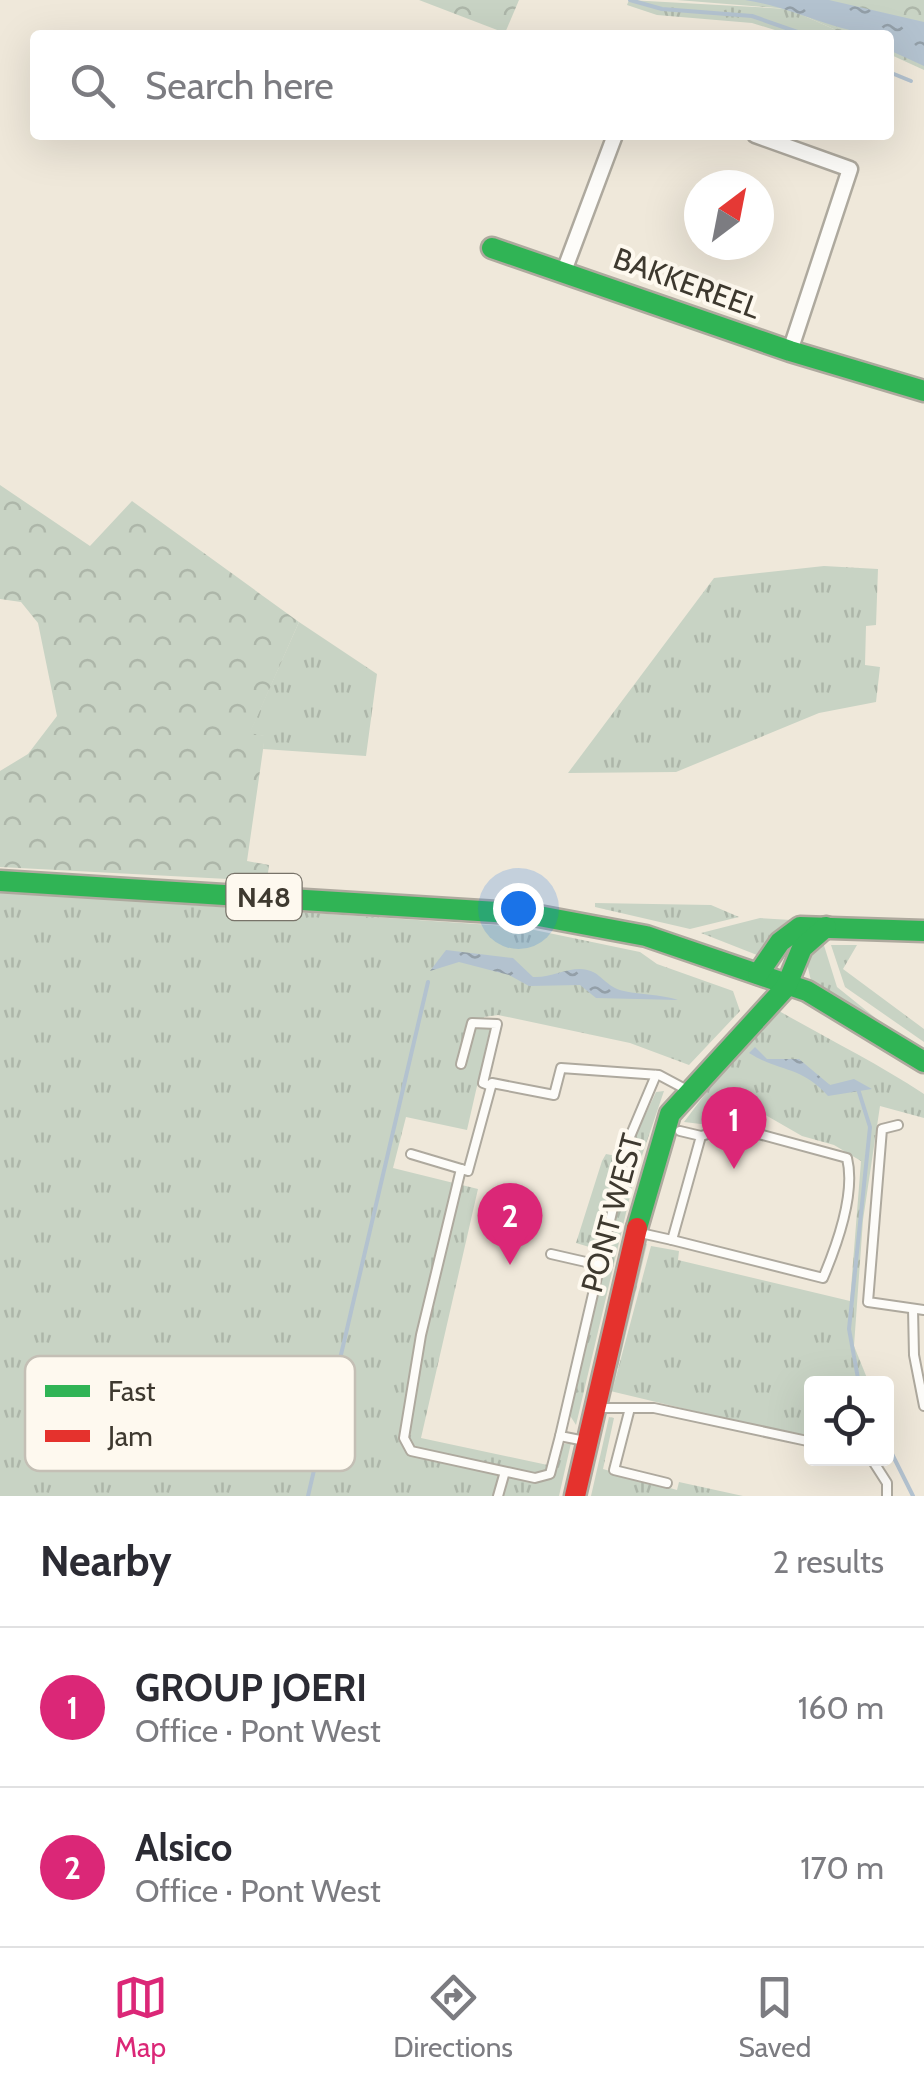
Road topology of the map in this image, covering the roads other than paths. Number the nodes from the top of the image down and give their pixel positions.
1 (612, 140) edge
2 (769, 140) edge
3 (492, 248) dead end
4 (564, 271) junction
5 (790, 352) junction
6 (924, 391) edge
7 (0, 881) edge
8 (922, 924) edge
9 (826, 927) junction
10 (758, 974) junction
11 (786, 986) junction
12 (924, 1062) edge
13 (461, 1064) dead end
14 (656, 1075) junction
15 (924, 1079) edge
16 (491, 1086) junction
17 (689, 1091) junction
18 (898, 1125) dead end
19 (680, 1131) dead end
20 (701, 1136) junction
21 (412, 1154) dead end
22 (461, 1168) junction
23 (636, 1232) junction
24 (672, 1240) junction
25 (551, 1254) dead end
26 (600, 1264) junction
27 (913, 1309) junction
28 (924, 1310) edge
29 (924, 1406) edge
30 (595, 1408) junction
31 (630, 1408) junction
32 (560, 1436) junction
33 (804, 1440) edge
34 (588, 1442) junction
35 (875, 1466) edge
36 (504, 1475) junction
37 (666, 1483) dead end
38 (498, 1496) edge
39 (576, 1496) edge
40 (887, 1496) edge

1 - 4 street, BAKKEREEL
2 - 5 street, BAKKEREEL
3 - 4 main road, BAKKEREEL
4 - 5 main road, BAKKEREEL
5 - 6 main road, BAKKEREEL
7 - 10 main road, N48
8 - 9 main road
9 - 10 main road
9 - 11 main road, PONT WEST
10 - 11 main road, N48
11 - 12 main road
11 - 15 main road
11 - 17 main road, PONT WEST
13 - 16 lane
14 - 16 lane
14 - 17 lane
14 - 26 lane
16 - 22 lane
17 - 23 main road, PONT WEST
18 - 27 lane
19 - 20 lane
20 - 24 lane
20 - 24 lane
21 - 22 lane
22 - 36 lane
23 - 24 lane
23 - 30 main road, PONT WEST
25 - 26 lane
26 - 32 lane
27 - 28 lane
27 - 29 lane
30 - 31 lane
30 - 34 main road, PONT WEST
31 - 33 lane
31 - 37 lane
32 - 34 lane
32 - 36 lane
34 - 39 main road, PONT WEST
35 - 40 lane
36 - 38 lane

